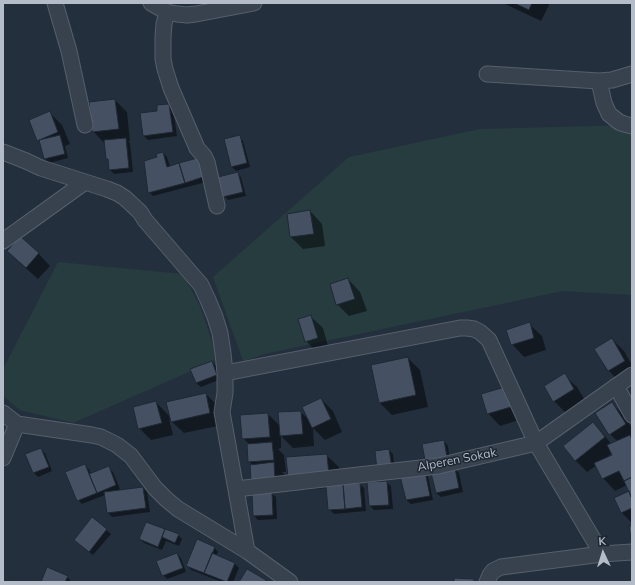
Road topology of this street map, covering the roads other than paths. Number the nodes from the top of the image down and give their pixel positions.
1 (55, 3) edge
2 (151, 3) edge
3 (254, 3) edge
4 (167, 12) junction
5 (487, 74) dead end
6 (632, 74) edge
7 (599, 81) junction
8 (85, 125) dead end
9 (632, 126) edge
10 (3, 152) edge
11 (85, 182) junction
12 (217, 206) dead end
13 (3, 241) edge
14 (225, 373) junction
15 (632, 375) edge
16 (616, 386) junction
17 (3, 413) edge
18 (632, 415) edge
19 (17, 424) junction
20 (536, 443) junction
21 (3, 458) edge
22 (236, 488) junction
23 (247, 551) junction
24 (632, 552) edge
25 (602, 554) junction
26 (290, 582) edge
27 (487, 582) edge

1 - 8 street
2 - 4 street
3 - 4 street
4 - 12 street
5 - 7 street
6 - 7 street
7 - 9 street
10 - 11 street
11 - 13 street
11 - 14 street
14 - 20 street
14 - 22 street
15 - 16 street, Alperen Sokak
16 - 18 street
16 - 20 street, Alperen Sokak
17 - 19 street
19 - 21 street
19 - 23 street
20 - 22 street, Alperen Sokak
20 - 25 street
22 - 23 street
23 - 26 street
24 - 25 street
25 - 27 street

